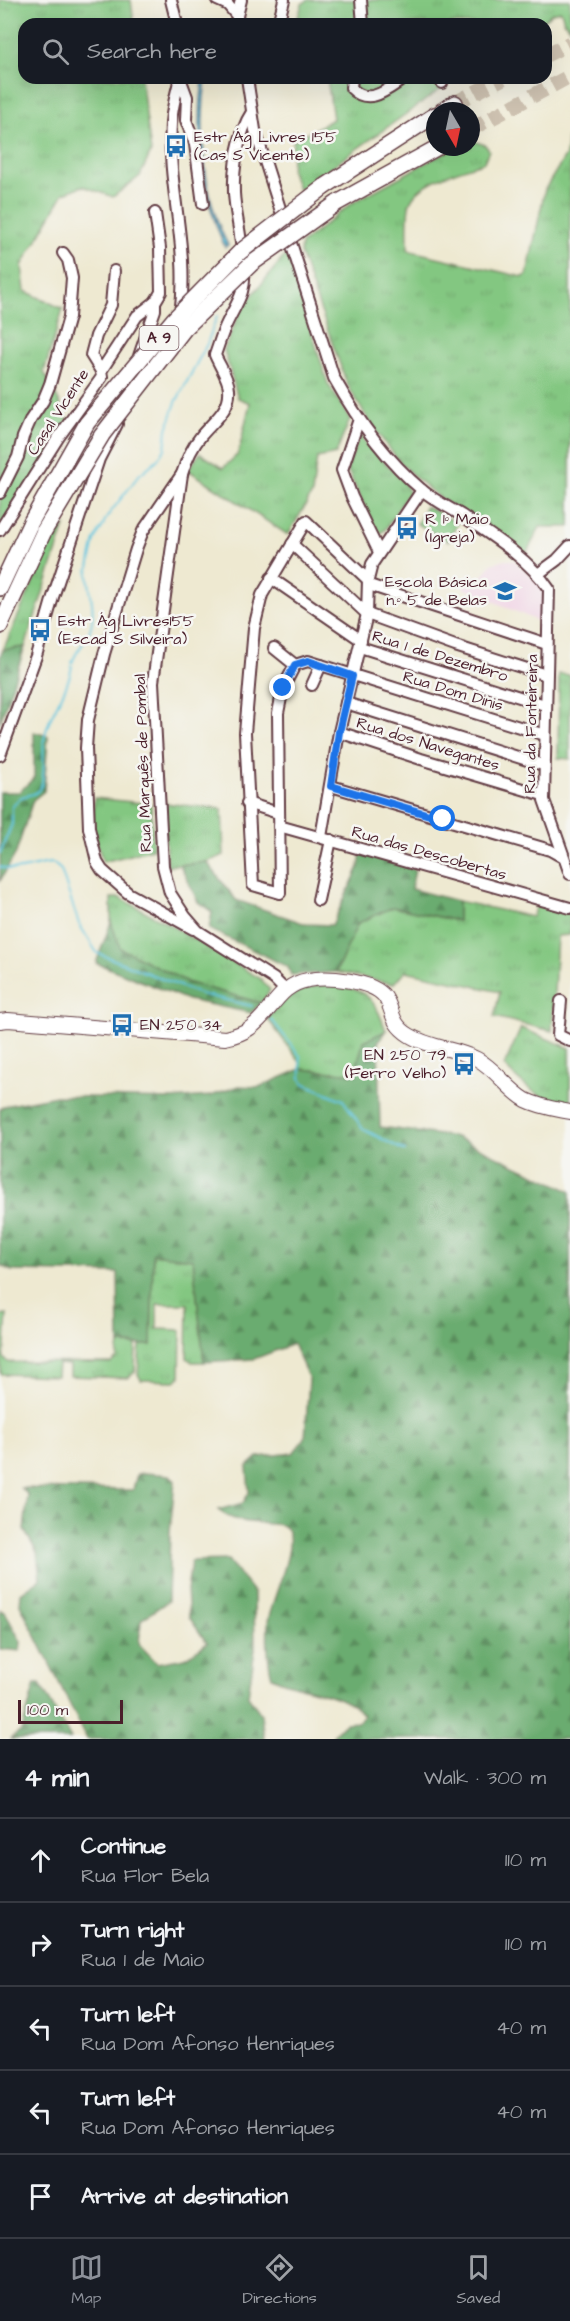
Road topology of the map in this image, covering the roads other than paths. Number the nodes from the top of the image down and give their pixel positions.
1 (171, 0) edge
2 (217, 0) edge
3 (241, 0) edge
4 (284, 0) edge
5 (361, 0) edge
6 (176, 18) edge
7 (236, 18) edge
8 (237, 18) edge
9 (280, 18) edge
10 (362, 18) edge
11 (178, 84) edge
12 (182, 84) edge
13 (248, 84) edge
14 (351, 84) edge
15 (395, 84) edge
16 (252, 112) junction
17 (426, 121) edge
18 (426, 154) edge
19 (203, 204) dead end
20 (155, 213) dead end
21 (63, 253) dead end
22 (114, 271) dead end
23 (155, 302) junction
24 (101, 371) junction
25 (359, 419) junction
26 (118, 422) junction
27 (182, 474) junction
28 (422, 490) junction
29 (0, 493) edge
30 (37, 526) junction
31 (0, 530) edge
32 (291, 544) junction
33 (570, 546) edge
34 (379, 552) junction
35 (538, 574) junction
36 (271, 579) junction
37 (368, 583) junction
38 (0, 588) edge
39 (367, 614) junction
40 (0, 626) edge
41 (361, 644) junction
42 (547, 644) junction
43 (274, 648) dead end
44 (295, 665) junction
45 (321, 665) junction
46 (546, 675) junction
47 (352, 676) junction
48 (312, 685) dead end
49 (346, 703) junction
50 (545, 705) junction
51 (339, 732) junction
52 (545, 735) junction
53 (0, 756) edge
54 (543, 765) junction
55 (331, 786) junction
56 (543, 795) junction
57 (247, 803) junction
58 (278, 813) junction
59 (279, 826) junction
60 (326, 839) junction
61 (564, 858) junction
62 (570, 874) edge
63 (318, 900) dead end
64 (570, 908) edge
65 (198, 932) junction
66 (285, 989) junction
67 (561, 1001) dead end
68 (0, 1021) edge
69 (570, 1041) edge
70 (570, 1112) edge

1 - 6 street
2 - 7 street
3 - 8 street
4 - 9 street
5 - 10 street
11 - 26 street
12 - 19 street
13 - 16 street
14 - 15 street
16 - 25 street
16 - 27 street, Rua Marquês de Pombal
17 - 30 highway, A 9, bridge
18 - 30 highway, A 9, bridge
20 - 23 street
21 - 29 street, Casal Vicente
22 - 24 street, Casal Vicente
23 - 24 street, Casal Vicente
23 - 26 street
24 - 31 street, Casal Vicente
25 - 28 street
25 - 34 street
26 - 53 street
27 - 65 street, Rua Marquês de Pombal
27 - 65 street
28 - 34 street
28 - 35 street
30 - 38 highway, A 9
30 - 40 highway, A 9
32 - 36 street
32 - 37 street
32 - 39 street
33 - 35 street
34 - 37 street
35 - 42 street, Rua da Fonteireira
36 - 41 street, Rua 1 de Dezembro
36 - 57 street
37 - 39 street
37 - 42 street
39 - 41 street
39 - 46 street
41 - 47 street
41 - 50 street, Rua 1 de Dezembro
42 - 46 street, Rua da Fonteireira
43 - 44 street
44 - 45 street, Rua Dom Dinis
44 - 58 street
45 - 47 street, Rua Dom Dinis
45 - 48 street
46 - 50 street, Rua da Fonteireira
47 - 49 street
47 - 52 street, Rua Dom Dinis
49 - 51 street
49 - 54 street
50 - 52 street, Rua da Fonteireira
51 - 55 street
51 - 56 street, Rua dos Navegantes
52 - 54 street, Rua da Fonteireira
54 - 56 street, Rua da Fonteireira
55 - 60 street
55 - 61 street
56 - 61 street, Rua da Fonteireira
57 - 58 street
57 - 59 street
58 - 59 street
59 - 60 street, Rua das Descobertas
60 - 63 street
60 - 64 street, Rua das Descobertas
61 - 62 street, Rua da Fonteireira
65 - 66 street, Rua Marquês de Pombal
66 - 68 main road
66 - 70 main road
67 - 69 street

